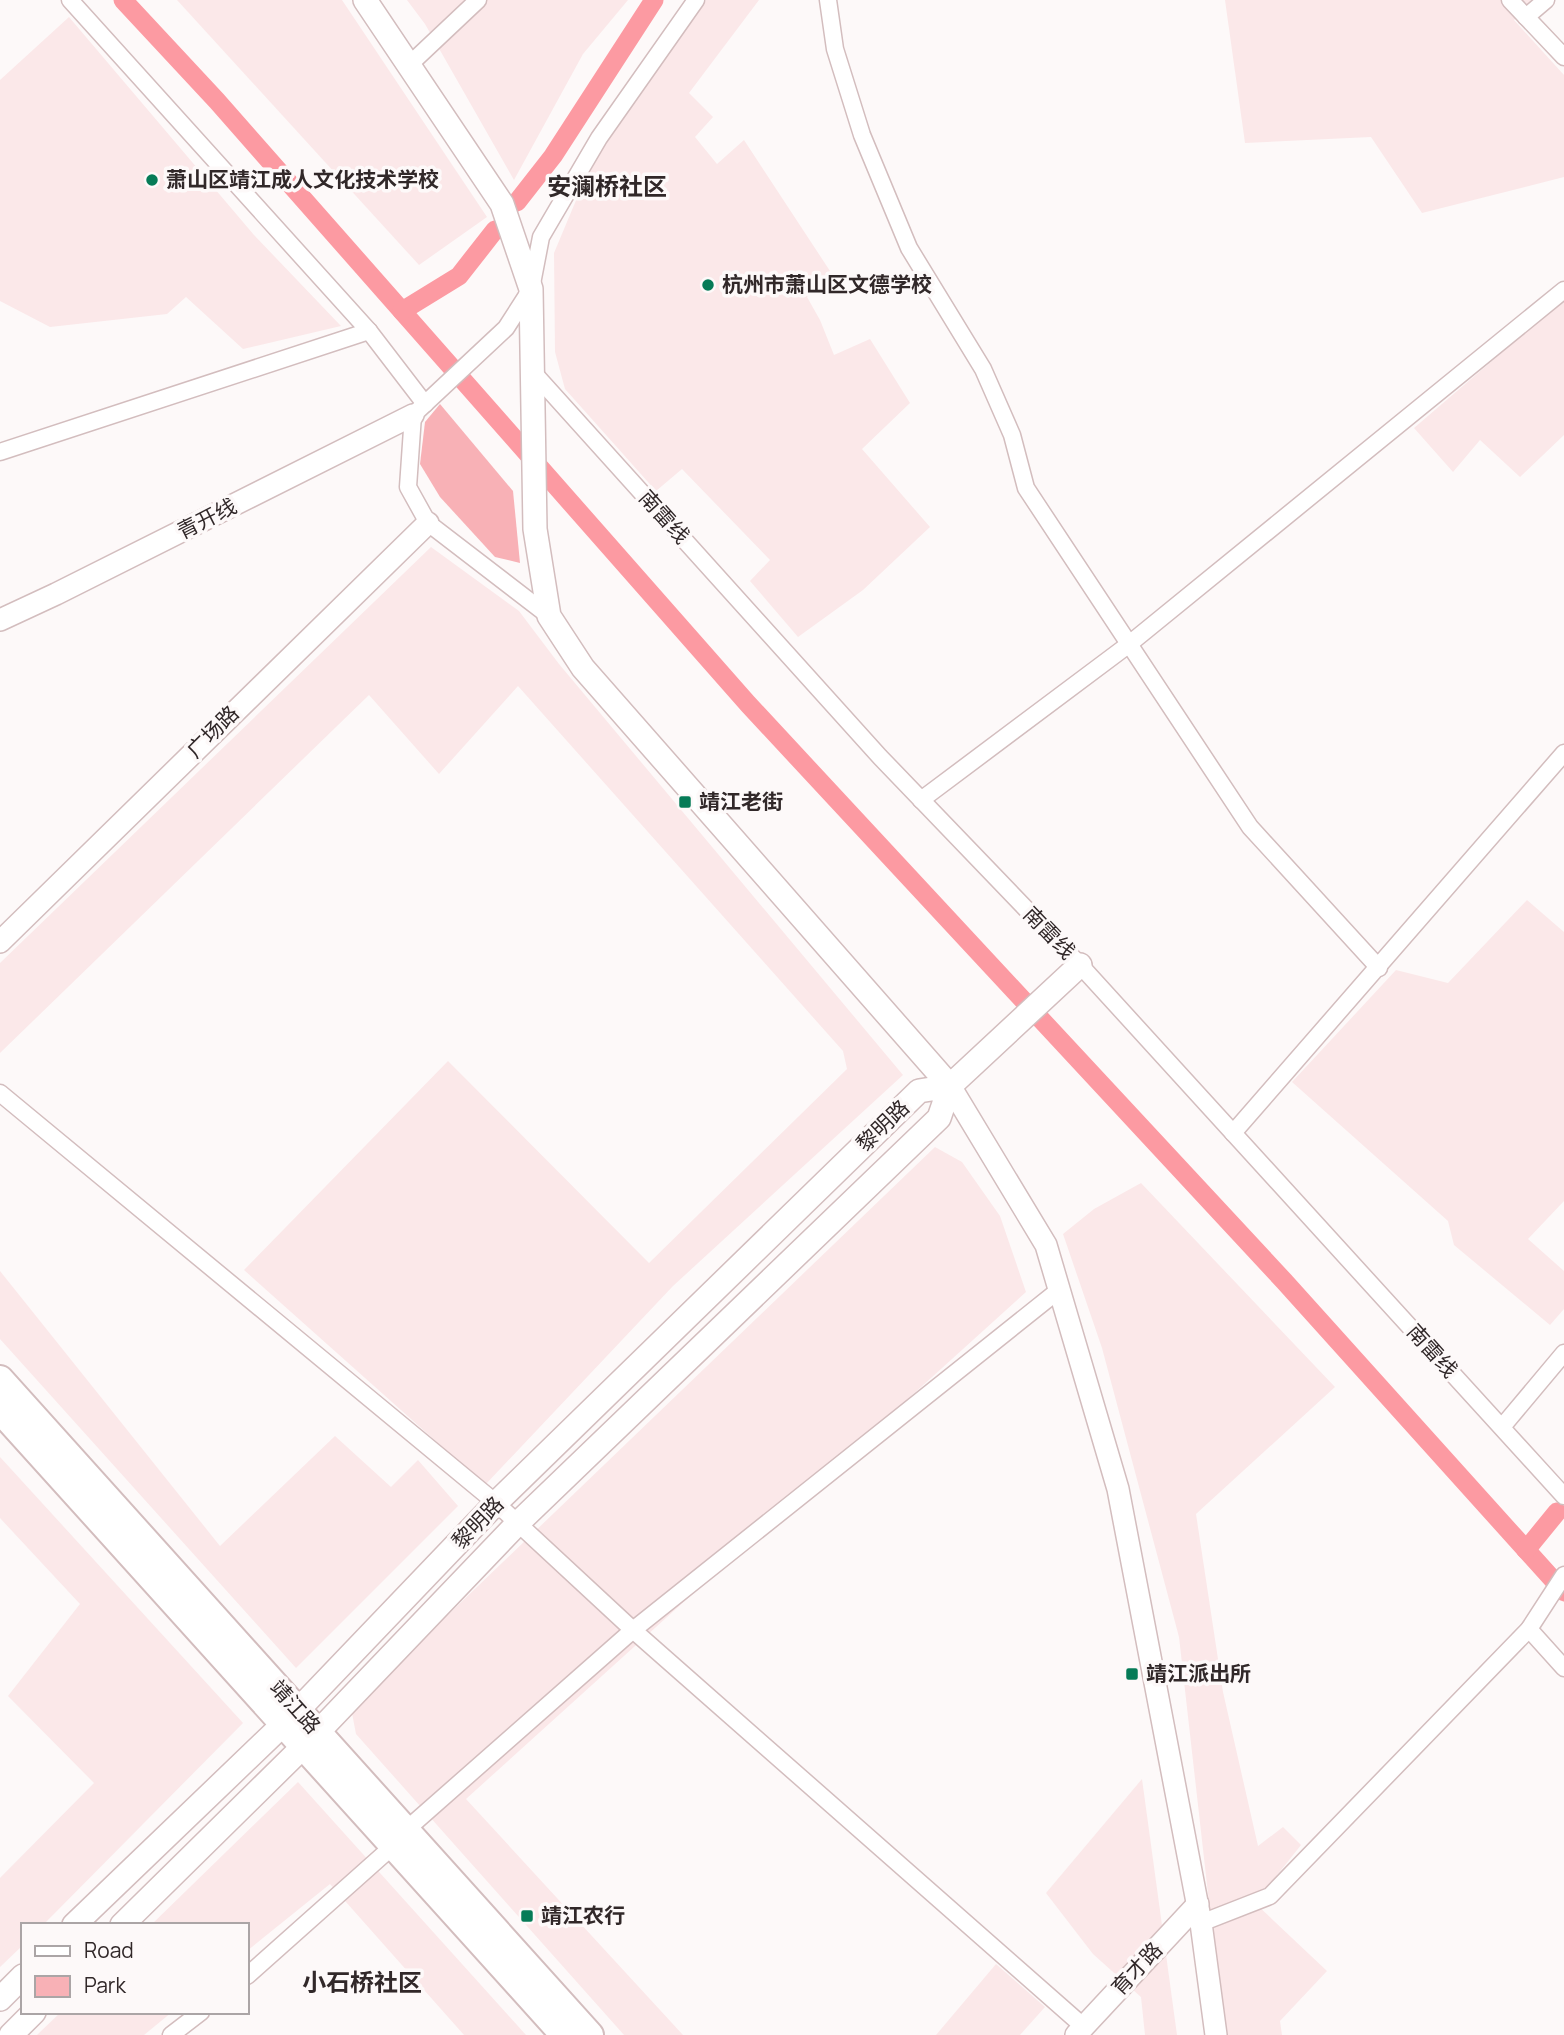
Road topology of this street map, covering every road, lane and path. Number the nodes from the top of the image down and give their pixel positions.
1 (70, 0) edge
2 (365, 0) edge
3 (478, 0) edge
4 (696, 0) edge
5 (828, 0) edge
6 (1510, 0) edge
7 (1546, 0) edge
8 (1526, 17) junction
9 (1564, 57) edge
10 (408, 65) junction
11 (531, 289) junction
12 (1564, 290) edge
13 (369, 331) junction
14 (532, 370) junction
15 (424, 405) junction
16 (0, 452) edge
17 (428, 523) junction
18 (549, 616) junction
19 (0, 620) edge
20 (1128, 645) junction
21 (1564, 753) edge
22 (921, 800) junction
23 (0, 942) edge
24 (1080, 965) junction
25 (1379, 968) junction
26 (950, 1087) junction
27 (0, 1093) edge
28 (1233, 1133) junction
29 (1059, 1290) junction
30 (1564, 1353) edge
31 (0, 1379) edge
32 (0, 1410) edge
33 (1502, 1427) junction
34 (1564, 1496) edge
35 (496, 1503) junction
36 (518, 1523) junction
37 (1564, 1575) edge
38 (1532, 1623) junction
39 (633, 1630) junction
40 (1564, 1668) edge
41 (290, 1717) junction
42 (310, 1739) junction
43 (400, 1838) junction
44 (1200, 1913) junction
45 (76, 1923) edge
46 (124, 1923) edge
47 (248, 1975) edge
48 (21, 1978) edge
49 (0, 1999) edge
50 (32, 2014) edge
51 (198, 2014) edge
52 (1080, 2031) edge
53 (11, 2035) edge
54 (171, 2035) edge
55 (564, 2035) edge
56 (590, 2035) edge
57 (1216, 2035) edge

1 - 13 street
2 - 10 main road
3 - 10 street
4 - 11 street
5 - 20 street
6 - 8 street
7 - 8 street
8 - 9 street
10 - 11 main road
11 - 14 main road
11 - 15 street
12 - 20 street
13 - 15 street
13 - 16 street
14 - 18 main road
14 - 22 street, 南雷线
15 - 17 street
15 - 19 street, 青开线
17 - 18 street
17 - 23 street, 广场路
18 - 26 main road
20 - 22 street
20 - 25 street
21 - 25 street
22 - 24 street, 南雷线
24 - 26 main road
24 - 28 street, 南雷线
25 - 28 street
26 - 29 street
26 - 35 main road, 黎明路
26 - 36 main road, 黎明路
27 - 35 street
28 - 33 street, 南雷线
29 - 39 street
29 - 44 street
30 - 33 street
31 - 41 main road, 靖江路
32 - 41 main road, 靖江路
33 - 34 street, 南雷线
35 - 36 street
35 - 41 main road, 黎明路
36 - 39 street
36 - 42 main road, 黎明路
37 - 38 street
38 - 40 street
38 - 44 street
39 - 43 street
39 - 52 street
41 - 42 main road, 靖江路
41 - 45 main road, 黎明路
42 - 43 main road, 靖江路
42 - 46 main road, 黎明路
43 - 47 street
43 - 55 main road, 靖江路
43 - 56 main road, 靖江路
44 - 52 street, 育才路
44 - 57 street
48 - 49 main road
50 - 53 main road
51 - 54 street

